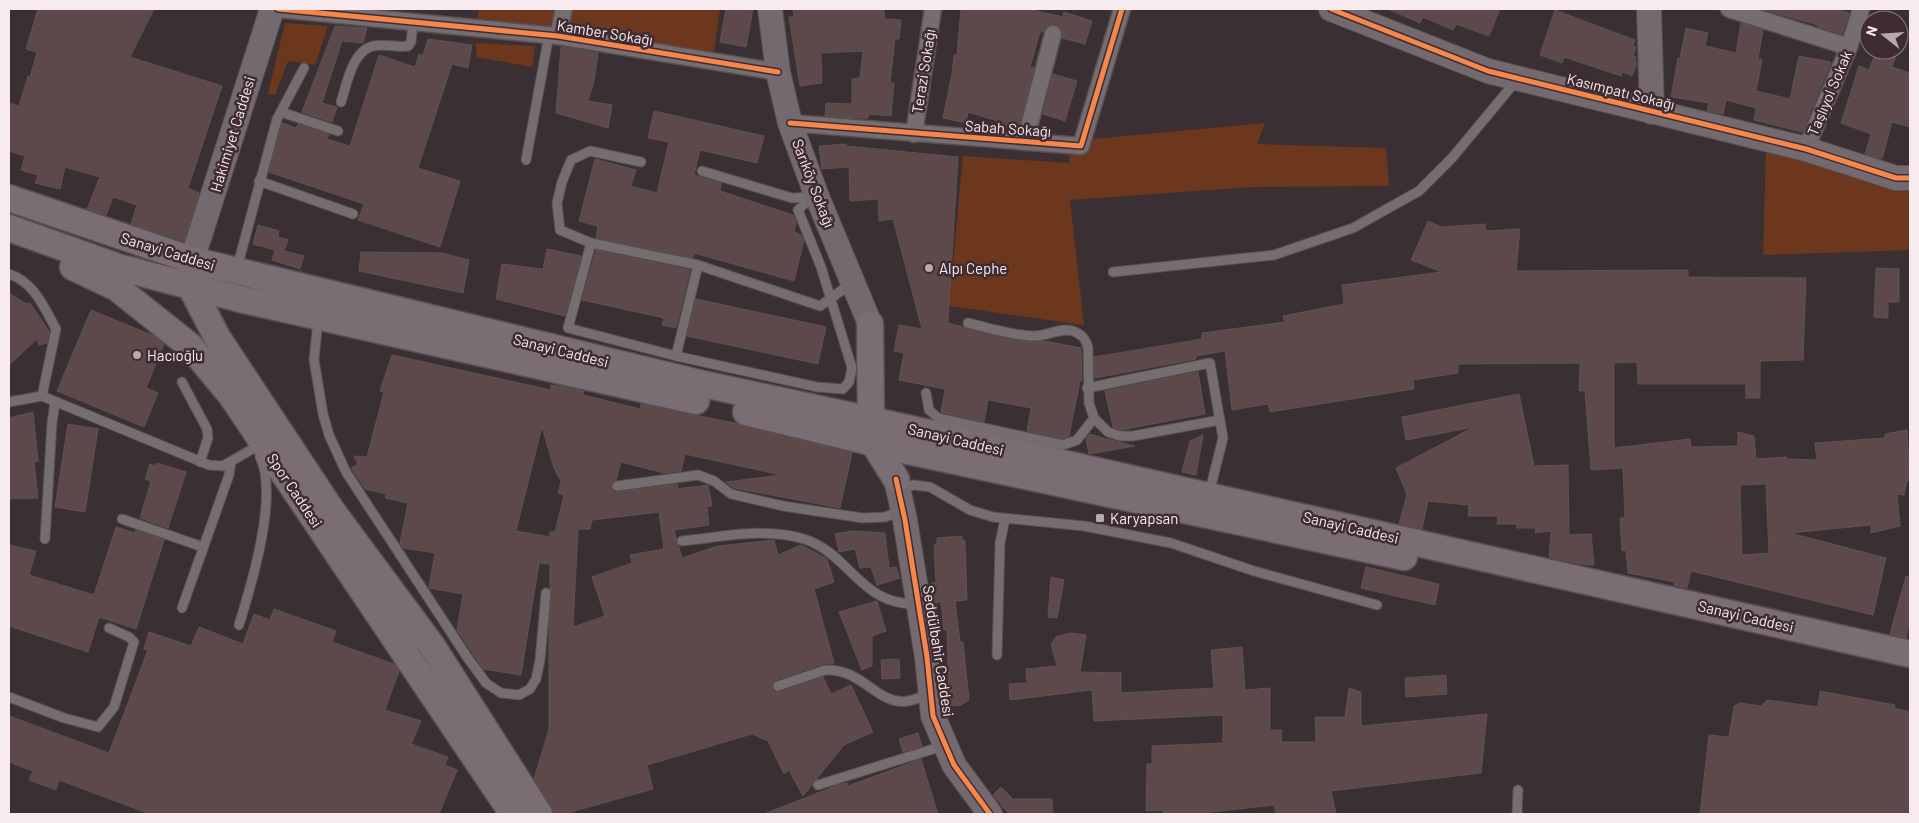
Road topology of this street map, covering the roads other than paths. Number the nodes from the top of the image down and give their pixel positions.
1 (272, 9) edge
2 (278, 9) edge
3 (564, 9) edge
4 (770, 9) edge
5 (933, 9) edge
6 (1122, 9) edge
7 (1331, 9) edge
8 (1649, 9) edge
9 (1732, 9) edge
10 (1861, 9) edge
11 (413, 23) junction
12 (1053, 34) dead end
13 (553, 36) junction
14 (1849, 48) junction
15 (304, 68) dead end
16 (778, 72) junction
17 (1518, 79) junction
18 (341, 102) dead end
19 (281, 112) junction
20 (1652, 112) junction
21 (790, 123) junction
22 (338, 131) dead end
23 (914, 134) junction
24 (1025, 142) junction
25 (1806, 149) junction
26 (526, 160) dead end
27 (641, 162) dead end
28 (702, 171) dead end
29 (1910, 178) edge
30 (259, 182) junction
31 (814, 196) junction
32 (9, 198) edge
33 (353, 214) dead end
34 (9, 228) edge
35 (9, 237) edge
36 (591, 243) junction
37 (192, 260) junction
38 (698, 265) junction
39 (236, 271) junction
40 (1113, 272) dead end
41 (9, 274) edge
42 (853, 283) junction
43 (191, 287) junction
44 (240, 299) junction
45 (830, 300) junction
46 (318, 317) junction
47 (968, 323) dead end
48 (870, 324) joint
49 (217, 337) junction
50 (663, 361) junction
51 (182, 382) dead end
52 (1087, 388) junction
53 (926, 393) dead end
54 (42, 396) junction
55 (9, 402) edge
56 (55, 402) junction
57 (1094, 418) junction
58 (1220, 420) junction
59 (884, 434) junction
60 (259, 445) junction
61 (200, 462) junction
62 (231, 462) junction
63 (617, 486) dead end
64 (899, 493) junction
65 (1209, 495) junction
66 (122, 519) dead end
67 (1005, 519) junction
68 (44, 539) dead end
69 (682, 541) dead end
70 (203, 547) junction
71 (546, 593) dead end
72 (918, 604) junction
73 (1377, 605) dead end
74 (182, 608) dead end
75 (239, 625) dead end
76 (109, 628) dead end
77 (1910, 654) edge
78 (997, 655) dead end
79 (1910, 670) edge
80 (778, 686) dead end
81 (931, 694) junction
82 (9, 697) edge
83 (946, 745) junction
84 (818, 785) dead end
85 (1518, 790) dead end
86 (513, 814) edge
87 (539, 814) edge
88 (990, 814) edge
89 (1517, 814) edge

1 - 37 street, Hakimiyet Caddesi
2 - 11 street, Kamber Sokağı
3 - 13 street
4 - 16 street, Sarıköy Sokağı
5 - 23 street, Terazi Sokağı
6 - 24 street, Sabah Sokağı
7 - 17 street, Kasımpatı Sokağı
8 - 20 street
9 - 14 street
10 - 14 street, Taşlıyol Sokak
11 - 13 street, Kamber Sokağı
11 - 18 lane
12 - 24 street
13 - 16 street, Kamber Sokağı
13 - 26 lane
14 - 25 street, Taşlıyol Sokak
15 - 19 lane
16 - 21 street, Sarıköy Sokağı
17 - 20 street, Kasımpatı Sokağı
17 - 40 lane
19 - 22 lane
19 - 30 lane
20 - 25 street, Kasımpatı Sokağı
21 - 23 street, Sabah Sokağı
21 - 31 street, Sarıköy Sokağı
23 - 24 street, Sabah Sokağı
25 - 29 street, Kasımpatı Sokağı
27 - 36 lane
28 - 31 lane
30 - 33 lane
30 - 39 lane
31 - 42 street, Sarıköy Sokağı
31 - 45 lane
32 - 37 main road, Sanayi Caddesi
34 - 43 main road, Sanayi Caddesi
35 - 60 main road, Spor Caddesi
36 - 38 lane
36 - 50 lane
37 - 39 main road, Sanayi Caddesi
37 - 43 street
38 - 45 lane
38 - 50 lane
39 - 50 main road, Sanayi Caddesi
41 - 54 lane
42 - 45 lane
42 - 48 street, Sarıköy Sokağı
43 - 44 main road, Sanayi Caddesi
43 - 49 main road, Spor Caddesi
44 - 46 main road, Sanayi Caddesi
44 - 49 main road
45 - 50 lane
46 - 59 main road, Sanayi Caddesi
46 - 71 lane
47 - 52 lane
48 - 59 main road
49 - 87 main road, Spor Caddesi
50 - 59 main road, Sanayi Caddesi
51 - 61 lane
52 - 57 lane
52 - 58 lane
53 - 57 lane
54 - 55 lane
54 - 56 lane
56 - 61 lane
56 - 68 lane
57 - 58 lane
58 - 65 lane
59 - 64 main road
59 - 65 main road, Sanayi Caddesi
59 - 79 main road, Sanayi Caddesi
60 - 62 lane
60 - 75 lane
60 - 86 main road, Spor Caddesi
61 - 62 lane
62 - 70 lane
63 - 64 lane
64 - 67 lane
64 - 72 street, Seddülbahir Caddesi
65 - 77 main road, Sanayi Caddesi
66 - 70 lane
67 - 73 lane
67 - 78 lane
69 - 72 lane
70 - 74 lane
72 - 81 street, Seddülbahir Caddesi
76 - 82 lane
80 - 81 lane
81 - 83 street, Seddülbahir Caddesi
83 - 84 lane
83 - 88 street, Seddülbahir Caddesi
85 - 89 lane

